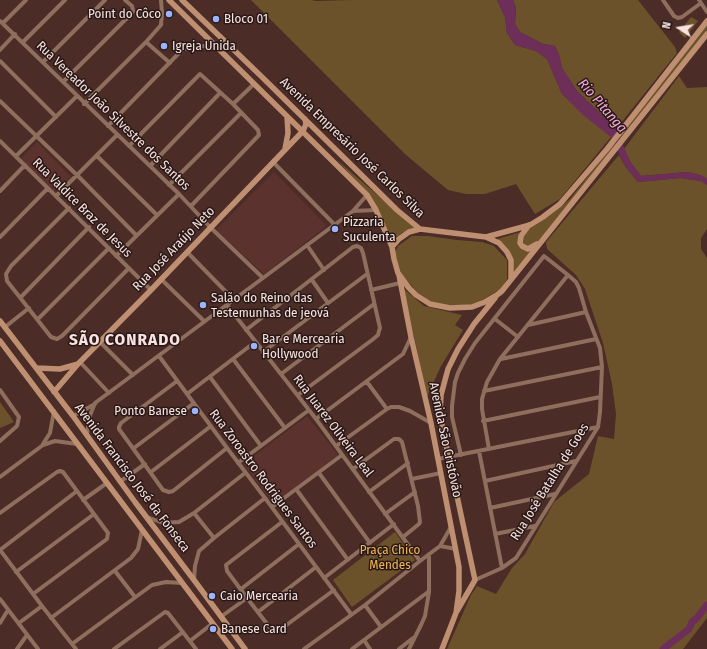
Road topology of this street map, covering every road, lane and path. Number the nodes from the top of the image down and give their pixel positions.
1 (26, 0) edge
2 (65, 0) edge
3 (105, 0) edge
4 (125, 0) edge
5 (161, 0) edge
6 (169, 0) edge
7 (182, 0) edge
8 (663, 0) edge
9 (700, 2) edge
10 (707, 12) edge
11 (707, 21) edge
12 (1, 22) edge
13 (14, 34) junction
14 (707, 34) edge
15 (22, 42) junction
16 (146, 42) junction
17 (0, 50) edge
18 (220, 50) junction
19 (0, 61) edge
20 (43, 62) junction
21 (170, 63) junction
22 (63, 82) junction
23 (254, 84) junction
24 (220, 93) junction
25 (77, 96) junction
26 (0, 101) edge
27 (84, 104) junction
28 (233, 104) junction
29 (241, 113) junction
30 (287, 116) junction
31 (56, 117) junction
32 (305, 119) junction
33 (108, 126) junction
34 (303, 131) junction
35 (118, 135) junction
36 (37, 136) junction
37 (1, 143) edge
38 (129, 146) junction
39 (285, 149) junction
40 (16, 156) junction
41 (97, 156) junction
42 (273, 162) junction
43 (24, 165) junction
44 (150, 166) junction
45 (78, 176) junction
46 (169, 185) junction
47 (48, 188) junction
48 (0, 191) edge
49 (179, 194) junction
50 (367, 195) junction
51 (56, 196) junction
52 (191, 206) junction
53 (69, 208) junction
54 (376, 210) junction
55 (353, 211) junction
56 (157, 215) junction
57 (334, 224) junction
58 (530, 225) junction
59 (89, 227) junction
60 (211, 228) junction
61 (420, 229) junction
62 (136, 235) junction
63 (0, 237) edge
64 (486, 237) junction
65 (540, 243) junction
66 (307, 246) junction
67 (392, 247) junction
68 (109, 248) junction
69 (187, 252) junction
70 (116, 256) junction
71 (129, 268) junction
72 (324, 270) junction
73 (398, 273) junction
74 (367, 274) junction
75 (568, 275) junction
76 (263, 278) junction
77 (511, 278) junction
78 (160, 279) junction
79 (312, 280) junction
80 (400, 283) junction
81 (151, 290) junction
82 (371, 290) junction
83 (497, 295) junction
84 (21, 297) junction
85 (234, 300) junction
86 (328, 303) junction
87 (374, 304) junction
88 (227, 305) junction
89 (30, 308) junction
90 (586, 312) junction
91 (38, 319) junction
92 (495, 319) junction
93 (0, 321) edge
94 (204, 321) junction
95 (528, 325) junction
96 (5, 327) junction
97 (246, 330) junction
98 (411, 337) junction
99 (518, 337) junction
100 (596, 339) junction
101 (0, 341) edge
102 (100, 342) junction
103 (255, 342) junction
104 (263, 352) junction
105 (159, 356) junction
106 (500, 359) junction
107 (233, 360) junction
108 (79, 363) junction
109 (602, 367) junction
110 (37, 368) junction
111 (281, 374) junction
112 (133, 375) junction
113 (210, 377) junction
114 (177, 381) junction
115 (366, 382) junction
116 (0, 390) edge
117 (484, 391) junction
118 (54, 392) junction
119 (109, 393) junction
120 (187, 394) junction
121 (298, 395) junction
122 (600, 397) junction
123 (95, 404) junction
124 (194, 404) junction
125 (387, 409) junction
126 (309, 410) junction
127 (54, 411) junction
128 (73, 416) junction
129 (316, 419) junction
130 (483, 421) junction
131 (431, 423) junction
132 (211, 426) junction
133 (598, 427) junction
134 (285, 428) junction
135 (86, 435) junction
136 (0, 441) edge
137 (77, 444) junction
138 (43, 445) junction
139 (261, 446) junction
140 (336, 446) junction
141 (134, 448) junction
142 (227, 448) junction
143 (489, 449) junction
144 (479, 452) junction
145 (461, 455) junction
146 (342, 456) junction
147 (448, 457) junction
148 (438, 459) junction
149 (576, 461) junction
150 (238, 463) junction
151 (408, 463) junction
152 (145, 464) junction
153 (353, 469) junction
154 (151, 472) junction
155 (245, 473) junction
156 (319, 473) junction
157 (440, 473) junction
158 (0, 477) edge
159 (412, 479) junction
160 (485, 480) junction
161 (121, 481) junction
162 (107, 483) junction
163 (296, 489) junction
164 (76, 491) junction
165 (129, 492) junction
166 (369, 492) junction
167 (415, 492) junction
168 (555, 494) junction
169 (120, 498) junction
170 (265, 498) junction
171 (83, 500) junction
172 (135, 502) junction
173 (124, 505) junction
174 (272, 507) junction
175 (490, 508) junction
176 (0, 513) edge
177 (194, 513) junction
178 (94, 514) junction
179 (386, 514) junction
180 (147, 517) junction
181 (282, 522) junction
182 (394, 524) junction
183 (535, 526) junction
184 (451, 527) junction
185 (142, 530) junction
186 (495, 534) junction
187 (403, 537) junction
188 (214, 538) junction
189 (370, 543) junction
190 (299, 544) junction
191 (440, 546) junction
192 (456, 549) junction
193 (0, 550) edge
194 (429, 554) junction
195 (348, 560) junction
196 (420, 560) junction
197 (316, 567) junction
198 (502, 568) junction
199 (114, 570) junction
200 (16, 572) junction
201 (324, 578) junction
202 (194, 580) junction
203 (475, 580) junction
204 (182, 582) junction
205 (241, 589) junction
206 (470, 589) junction
207 (334, 590) junction
208 (459, 591) junction
209 (429, 592) junction
210 (33, 594) junction
211 (135, 597) junction
212 (247, 598) junction
213 (0, 599) edge
214 (365, 605) junction
215 (42, 606) junction
216 (8, 610) junction
217 (258, 612) junction
218 (456, 613) junction
219 (351, 614) junction
220 (222, 616) junction
221 (51, 618) junction
222 (0, 623) edge
223 (19, 623) junction
224 (213, 624) junction
225 (381, 627) junction
226 (183, 632) junction
227 (27, 635) junction
228 (237, 637) junction
229 (415, 637) junction
230 (364, 640) junction
231 (190, 641) junction
232 (227, 642) junction
233 (72, 644) junction
234 (242, 644) junction
235 (17, 649) edge
236 (38, 649) edge
237 (76, 649) edge
238 (114, 649) edge
239 (160, 649) edge
240 (196, 649) edge
241 (233, 649) edge
242 (246, 649) edge
243 (304, 649) edge
244 (352, 649) edge
245 (370, 649) edge
246 (399, 649) edge
247 (409, 649) edge
248 (442, 649) edge

1 - 12 street
2 - 15 street
3 - 20 street
4 - 22 street
5 - 16 street
6 - 18 main road, Avenida Empresário José Carlos Silva
7 - 32 main road, Avenida Empresário José Carlos Silva
8 - 9 street
9 - 10 street
11 - 58 main road, Avenida Empresário José Carlos Silva
12 - 13 street, Rua Vereador João Silvestre dos Santos
13 - 15 street, Rua Vereador João Silvestre dos Santos
13 - 17 street
14 - 65 main road, Avenida Empresário José Carlos Silva
15 - 20 street, Rua Vereador João Silvestre dos Santos
16 - 21 street
16 - 27 street
18 - 21 street
18 - 23 main road, Avenida Empresário José Carlos Silva
19 - 31 street
20 - 22 street, Rua Vereador João Silvestre dos Santos
21 - 33 street
22 - 25 street, Rua Vereador João Silvestre dos Santos
23 - 28 street
23 - 30 main road, Avenida Empresário José Carlos Silva
24 - 28 street
24 - 38 street
24 - 44 street
25 - 27 street, Rua Vereador João Silvestre dos Santos
25 - 31 street
26 - 36 street
27 - 33 street, Rua Vereador João Silvestre dos Santos
28 - 29 street
29 - 46 street
29 - 52 street
30 - 34 main road, Avenida Empresário José Carlos Silva
30 - 39 main road
31 - 36 street
32 - 34 main road
32 - 61 main road, Avenida Empresário José Carlos Silva
33 - 35 street, Rua Vereador João Silvestre dos Santos
34 - 39 main road, Rua José Araújo Neto
34 - 50 main road, Avenida Empresário José Carlos Silva
35 - 38 street, Rua Vereador João Silvestre dos Santos
35 - 41 street
36 - 40 street
36 - 45 street
37 - 40 street, Rua Valdice Braz de Jesus
38 - 44 street, Rua Vereador João Silvestre dos Santos
39 - 42 main road, Rua José Araújo Neto
40 - 43 street, Rua Valdice Braz de Jesus
41 - 45 street
41 - 56 street
42 - 57 street
42 - 60 main road, Rua José Araújo Neto
43 - 47 street, Rua Valdice Braz de Jesus
43 - 48 street
44 - 46 street, Rua Vereador João Silvestre dos Santos
45 - 51 street
45 - 62 street
46 - 49 street, Rua Vereador João Silvestre dos Santos
47 - 51 street, Rua Valdice Braz de Jesus
47 - 63 street
49 - 52 street, Rua Vereador João Silvestre dos Santos
49 - 56 street
50 - 54 main road, Avenida Empresário José Carlos Silva
50 - 55 street
51 - 53 street, Rua Valdice Braz de Jesus
52 - 60 street, Rua Vereador João Silvestre dos Santos
53 - 59 street, Rua Valdice Braz de Jesus
53 - 84 street
54 - 55 street
54 - 67 main road, Avenida Empresário José Carlos Silva
55 - 57 street
56 - 62 street
57 - 66 street
58 - 64 main road, Avenida Empresário José Carlos Silva
58 - 65 main road
59 - 68 street, Rua Valdice Braz de Jesus
59 - 84 street
60 - 69 main road, Rua José Araújo Neto
60 - 76 street, Rua Vereador João Silvestre dos Santos
61 - 64 main road, Avenida Empresário José Carlos Silva
61 - 67 main road
62 - 70 street
64 - 77 main road
65 - 77 main road, Avenida Empresário José Carlos Silva
66 - 72 street
66 - 76 street
67 - 73 main road, Avenida Empresário José Carlos Silva
68 - 70 street, Rua Valdice Braz de Jesus
68 - 91 street
69 - 78 main road, Rua José Araújo Neto
69 - 85 street
70 - 71 street, Rua Valdice Braz de Jesus
71 - 81 street, Rua Valdice Braz de Jesus
71 - 91 street
72 - 74 street
72 - 79 street
73 - 80 main road, Avenida São Cristóvão
73 - 83 main road, Avenida Empresário José Carlos Silva
74 - 82 street
74 - 86 street
75 - 90 street, Rua José Batalha de Goes
75 - 92 street, Rua José Batalha de Goes
75 - 95 street
76 - 85 street
77 - 83 main road, Avenida Empresário José Carlos Silva
78 - 81 main road, Rua José Araújo Neto
78 - 94 street
79 - 86 street
79 - 97 street
80 - 82 street
80 - 98 main road, Avenida São Cristóvão
81 - 102 main road, Rua José Araújo Neto
82 - 87 street
83 - 147 main road, Avenida São Cristóvão
84 - 89 street
85 - 88 street
86 - 104 street
87 - 111 street
87 - 121 street
88 - 94 street
88 - 97 street, Rua Juarez Oliveira Leal
89 - 91 street
89 - 96 street
90 - 95 street
90 - 100 street, Rua José Batalha de Goes
92 - 99 street
92 - 145 street
93 - 96 main road, Avenida Francisco José da Fonseca
94 - 105 street
95 - 99 street
96 - 110 main road, Avenida Francisco José da Fonseca
97 - 103 street, Rua Juarez Oliveira Leal
98 - 115 street
98 - 131 main road, Avenida São Cristóvão
99 - 106 street
100 - 106 street
100 - 109 street, Rua José Batalha de Goes
101 - 127 main road, Avenida Francisco José da Fonseca
102 - 108 main road, Rua José Araújo Neto
102 - 112 street
103 - 104 street, Rua Juarez Oliveira Leal
103 - 107 street
104 - 111 street, Rua Juarez Oliveira Leal
105 - 112 street
105 - 114 street, Rua Zoroastro Rodrigues Santos
106 - 117 street
107 - 113 street
107 - 134 street
108 - 110 main road
108 - 118 main road, Rua José Araújo Neto
108 - 119 street
109 - 117 street
109 - 122 street, Rua José Batalha de Goes
110 - 118 main road, Avenida Francisco José da Fonseca
111 - 121 street, Rua Juarez Oliveira Leal
112 - 119 street
113 - 120 street
113 - 139 street
114 - 120 street, Rua Zoroastro Rodrigues Santos
114 - 141 street
115 - 125 street
115 - 129 street
116 - 136 street
117 - 130 street
118 - 128 main road, Avenida Francisco José da Fonseca
119 - 123 street
120 - 124 street, Rua Zoroastro Rodrigues Santos
121 - 126 street, Rua Juarez Oliveira Leal
122 - 130 street
122 - 133 street, Rua José Batalha de Goes
123 - 128 street
123 - 135 street
124 - 132 street, Rua Zoroastro Rodrigues Santos
124 - 141 street
125 - 131 street
125 - 140 street
126 - 129 street, Rua Juarez Oliveira Leal
126 - 134 street
127 - 137 main road, Avenida Francisco José da Fonseca
127 - 138 street
128 - 135 main road, Avenida Francisco José da Fonseca
129 - 140 street, Rua Juarez Oliveira Leal
130 - 143 street
131 - 148 main road, Avenida São Cristóvão
132 - 142 street, Rua Zoroastro Rodrigues Santos
132 - 154 street
133 - 143 street
133 - 149 street, Rua José Batalha de Goes
134 - 139 street
135 - 161 main road, Avenida Francisco José da Fonseca
137 - 138 street
137 - 162 main road, Avenida Francisco José da Fonseca
138 - 158 street
139 - 150 street
140 - 146 street, Rua Juarez Oliveira Leal
141 - 152 street
142 - 150 street, Rua Zoroastro Rodrigues Santos
142 - 154 street
143 - 144 street
144 - 145 street
144 - 160 street
145 - 147 street
146 - 153 street, Rua Juarez Oliveira Leal
146 - 156 street
147 - 148 street
147 - 203 main road, Avenida São Cristóvão
148 - 157 main road, Avenida São Cristóvão
149 - 160 street
149 - 168 street, Rua José Batalha de Goes
150 - 155 street, Rua Zoroastro Rodrigues Santos
151 - 153 street
151 - 159 street
151 - 166 street
152 - 154 street
152 - 161 street
153 - 166 street, Rua Juarez Oliveira Leal
155 - 170 street, Rua Zoroastro Rodrigues Santos
155 - 177 street
156 - 163 street
156 - 189 street
157 - 159 street
157 - 184 main road, Avenida São Cristóvão
159 - 167 street
160 - 175 street
161 - 165 main road, Avenida Francisco José da Fonseca
162 - 169 main road, Avenida Francisco José da Fonseca
162 - 171 street
163 - 174 street
163 - 195 street
164 - 171 street
164 - 176 street
164 - 193 street
165 - 169 main road
165 - 172 main road, Avenida Francisco José da Fonseca
166 - 179 street, Rua Juarez Oliveira Leal
167 - 179 street
167 - 187 street
168 - 175 street
168 - 183 street, Rua José Batalha de Goes
169 - 173 main road, Avenida Francisco José da Fonseca
170 - 174 street, Rua Zoroastro Rodrigues Santos
170 - 188 street
171 - 178 street
172 - 173 main road
172 - 180 main road, Avenida Francisco José da Fonseca
173 - 185 main road, Avenida Francisco José da Fonseca
174 - 181 street, Rua Zoroastro Rodrigues Santos
175 - 186 street
177 - 180 street
177 - 188 street
178 - 200 street
178 - 210 street
179 - 182 street, Rua Juarez Oliveira Leal
180 - 202 main road, Avenida Francisco José da Fonseca
181 - 190 street, Rua Zoroastro Rodrigues Santos
181 - 205 street
182 - 187 street, Rua Juarez Oliveira Leal
182 - 189 street
183 - 186 street
183 - 198 street, Rua José Batalha de Goes
184 - 191 street
184 - 192 main road, Avenida São Cristóvão
185 - 199 street
185 - 204 main road, Avenida Francisco José da Fonseca
186 - 198 street
187 - 196 street, Rua Juarez Oliveira Leal
188 - 202 street
189 - 195 street
190 - 197 street, Rua Zoroastro Rodrigues Santos
190 - 205 street
191 - 192 street
191 - 194 street
192 - 208 main road, Avenida São Cristóvão
193 - 200 street
194 - 196 street
194 - 209 street
195 - 201 street
196 - 214 street
197 - 201 street, Rua Zoroastro Rodrigues Santos
197 - 217 street
198 - 203 street, Rua José Batalha de Goes
199 - 211 street
199 - 221 street
200 - 210 street
201 - 207 street, Rua Zoroastro Rodrigues Santos
202 - 220 main road, Avenida Francisco José da Fonseca
203 - 206 main road
204 - 211 street
204 - 224 main road, Avenida Francisco José da Fonseca
205 - 212 street
206 - 208 main road
206 - 218 main road
207 - 217 street
207 - 219 street, Rua Zoroastro Rodrigues Santos
208 - 218 main road, Avenida São Cristóvão
209 - 225 street
209 - 229 street
210 - 215 street
211 - 233 street
212 - 217 street
212 - 220 street
213 - 216 street
214 - 219 street
214 - 225 street
215 - 221 street
215 - 223 street
216 - 222 street
216 - 223 street
218 - 248 main road
219 - 243 street
220 - 228 main road, Avenida Francisco José da Fonseca
221 - 233 street
223 - 227 street
224 - 231 street
224 - 232 main road, Avenida Francisco José da Fonseca
225 - 230 street
226 - 231 street
226 - 238 street
226 - 239 street
227 - 235 street
227 - 236 street
228 - 232 main road
228 - 234 main road, Avenida Francisco José da Fonseca
229 - 246 street
229 - 247 street
230 - 244 street
230 - 245 street
231 - 240 street
232 - 241 main road, Avenida Francisco José da Fonseca
233 - 237 street
234 - 241 main road
234 - 242 main road, Avenida Francisco José da Fonseca

